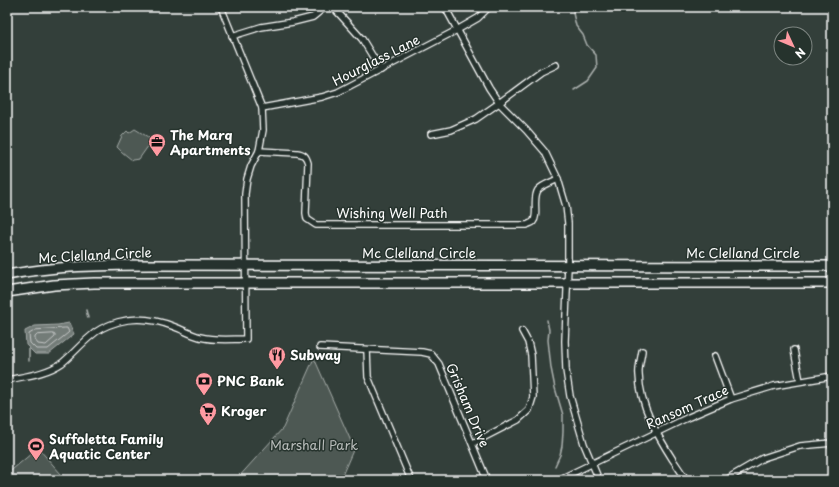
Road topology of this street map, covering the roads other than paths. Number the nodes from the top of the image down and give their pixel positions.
1 (221, 7) edge
2 (325, 7) edge
3 (333, 7) edge
4 (445, 7) edge
5 (489, 7) edge
6 (457, 30) junction
7 (232, 36) junction
8 (556, 65) dead end
9 (381, 70) junction
10 (499, 103) junction
11 (262, 108) junction
12 (431, 134) dead end
13 (259, 151) junction
14 (558, 179) junction
15 (245, 266) junction
16 (568, 266) junction
17 (832, 266) edge
18 (7, 274) edge
19 (246, 283) junction
20 (567, 283) junction
21 (832, 283) edge
22 (7, 292) edge
23 (522, 331) dead end
24 (320, 347) dead end
25 (367, 350) junction
26 (794, 350) dead end
27 (642, 351) dead end
28 (715, 356) dead end
29 (832, 376) edge
30 (7, 380) edge
31 (800, 381) junction
32 (731, 399) junction
33 (656, 433) junction
34 (832, 443) edge
35 (472, 444) junction
36 (592, 463) junction
37 (411, 480) edge
38 (487, 480) edge
39 (558, 480) edge
40 (599, 480) edge
41 (687, 480) edge
42 (727, 480) edge

1 - 7 street
2 - 7 street
3 - 9 street
4 - 6 street
5 - 6 street, Hourglass Lane
6 - 9 street, Hourglass Lane
6 - 10 street
7 - 11 street
8 - 10 street
9 - 11 street, Hourglass Lane
10 - 12 street
10 - 14 street
11 - 13 street
13 - 14 street, Wishing Well Path
13 - 15 street
14 - 16 street
15 - 16 highway, Mc Clelland Circle
15 - 18 highway, Mc Clelland Circle
15 - 19 street
16 - 17 highway, Mc Clelland Circle
16 - 20 street
19 - 20 highway
19 - 22 highway
19 - 30 street
20 - 21 highway
20 - 36 street
23 - 35 street
24 - 25 street, Grisham Drive
25 - 35 street, Grisham Drive
25 - 37 street
26 - 31 street
27 - 33 street
28 - 32 street
29 - 31 street, Ransom Trace
31 - 32 street, Ransom Trace
32 - 33 street, Ransom Trace
33 - 36 street, Ransom Trace
33 - 41 street
34 - 42 street
35 - 38 street, Grisham Drive
36 - 39 street, Ransom Trace
36 - 40 street

